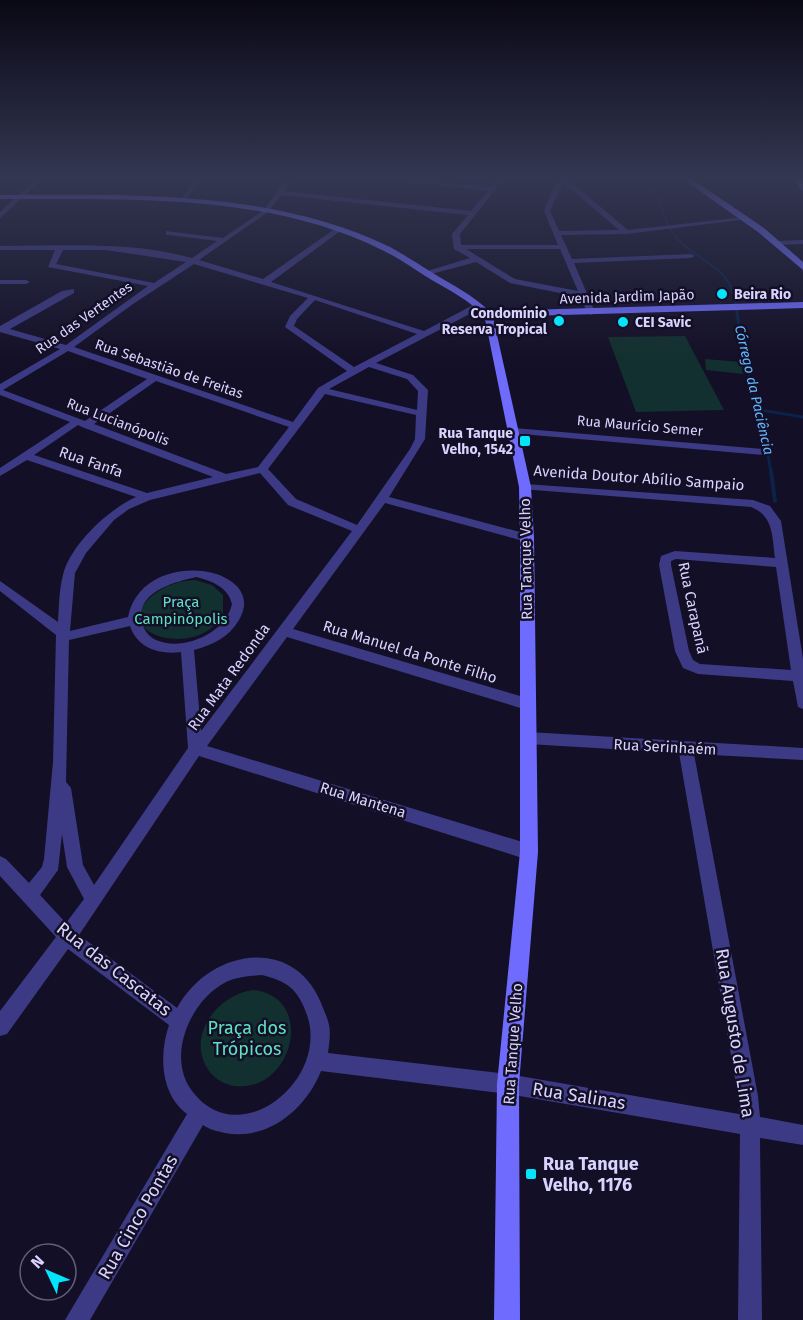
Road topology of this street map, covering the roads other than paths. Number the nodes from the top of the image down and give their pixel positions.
1 (212, 239) edge
2 (324, 239) edge
3 (360, 239) edge
4 (456, 239) edge
5 (559, 239) edge
6 (770, 239) edge
7 (223, 240) joint
8 (803, 242) edge
9 (776, 243) junction
10 (457, 247) junction
11 (563, 247) junction
12 (0, 248) edge
13 (60, 248) junction
14 (691, 256) dead end
15 (476, 259) junction
16 (193, 260) junction
17 (568, 261) junction
18 (803, 267) edge
19 (426, 274) junction
20 (0, 282) edge
21 (26, 282) dead end
22 (265, 282) junction
23 (154, 285) junction
24 (71, 291) dead end
25 (584, 295) junction
26 (314, 297) junction
27 (803, 304) edge
28 (483, 310) junction
29 (591, 312) junction
30 (1, 330) edge
31 (425, 334) junction
32 (67, 348) junction
33 (367, 363) junction
34 (352, 370) junction
35 (153, 379) junction
36 (0, 388) edge
37 (321, 390) junction
38 (0, 393) edge
39 (423, 414) junction
40 (82, 423) junction
41 (295, 426) junction
42 (514, 431) junction
43 (763, 453) dead end
44 (27, 456) junction
45 (262, 469) junction
46 (0, 473) edge
47 (225, 477) junction
48 (525, 486) junction
49 (146, 497) junction
50 (382, 499) junction
51 (359, 530) junction
52 (527, 538) junction
53 (781, 563) junction
54 (0, 585) edge
55 (133, 621) junction
56 (284, 631) junction
57 (63, 635) junction
58 (798, 641) edge
59 (188, 647) junction
60 (799, 676) junction
61 (803, 703) edge
62 (527, 705) junction
63 (528, 738) junction
64 (196, 749) junction
65 (686, 749) junction
66 (803, 754) edge
67 (60, 762) junction
68 (530, 852) junction
69 (0, 864) edge
70 (75, 867) junction
71 (50, 870) junction
72 (29, 896) junction
73 (94, 900) junction
74 (68, 938) junction
75 (179, 1021) junction
76 (0, 1027) edge
77 (318, 1061) junction
78 (508, 1084) junction
79 (199, 1113) junction
80 (750, 1124) junction
81 (803, 1135) edge
82 (77, 1320) edge
83 (507, 1320) edge
84 (750, 1320) edge

1 - 7 street
2 - 22 street
3 - 19 street
4 - 10 street
5 - 11 street
6 - 9 street
7 - 16 street, Rua das Vertentes
8 - 9 street
9 - 18 street
10 - 11 street
10 - 15 street
11 - 17 street
12 - 13 street
13 - 16 street
13 - 23 street
14 - 17 street
15 - 19 street
15 - 25 street
16 - 22 street
16 - 23 street, Rua das Vertentes
17 - 25 street
19 - 28 street
20 - 21 street
22 - 26 street
23 - 32 street, Rua das Vertentes
24 - 30 street
25 - 29 street
26 - 31 street
26 - 34 street
27 - 29 street, Avenida Jardim Japão
28 - 29 street, Avenida Jardim Japão
28 - 31 street
28 - 42 street, Rua Tanque Velho
30 - 32 street, Rua Sebastião de Freitas
31 - 33 street
32 - 35 street, Rua Sebastião de Freitas
32 - 36 street, Rua das Vertentes
33 - 34 street
33 - 39 street, Rua Mata Redonda
34 - 37 street
35 - 40 street
35 - 41 street, Rua Sebastião de Freitas
37 - 39 street
37 - 41 street
38 - 40 street, Rua Lucianópolis
39 - 50 street, Rua Mata Redonda
40 - 44 street
40 - 47 street, Rua Lucianópolis
41 - 45 street
42 - 43 street, Rua Maurício Semer
42 - 48 street, Rua Tanque Velho
44 - 46 street
44 - 49 street, Rua Fanfa
45 - 47 street
45 - 51 street
47 - 49 street
48 - 52 street, Rua Tanque Velho
48 - 53 street, Avenida Doutor Abílio Sampaio
49 - 57 street
50 - 51 street, Rua Mata Redonda
50 - 52 street
51 - 56 street, Rua Mata Redonda
52 - 62 street, Rua Tanque Velho
53 - 58 street, Avenida Doutor Abílio Sampaio
53 - 60 street, Rua Carapanã
54 - 57 street
55 - 57 street
55 - 59 street
55 - 59 street
56 - 62 street, Rua Manuel da Ponte Filho
56 - 64 street, Rua Mata Redonda
57 - 67 street
58 - 60 street, Avenida Doutor Abílio Sampaio
59 - 64 street
60 - 61 street, Avenida Doutor Abílio Sampaio
62 - 63 street, Rua Tanque Velho
63 - 65 street, Rua Serinhaém
63 - 68 street, Rua Tanque Velho
64 - 68 street, Rua Mantena
64 - 73 street, Rua Mata Redonda
65 - 66 street, Rua Serinhaém
65 - 80 street, Rua Augusto de Lima
67 - 70 street
67 - 71 street
68 - 78 street, Rua Tanque Velho
69 - 72 street, Rua das Cascatas
70 - 71 street
70 - 73 street
71 - 72 street
72 - 74 street, Rua das Cascatas
73 - 74 street, Rua Mata Redonda
74 - 75 street, Rua das Cascatas
74 - 76 street, Rua Mata Redonda
75 - 77 street
75 - 79 street
77 - 78 street, Rua Salinas
77 - 79 street
78 - 80 street, Rua Salinas
78 - 83 street, Rua Tanque Velho
79 - 82 street, Rua Cinco Pontas
80 - 81 street, Rua Salinas
80 - 84 street, Rua Augusto de Lima

